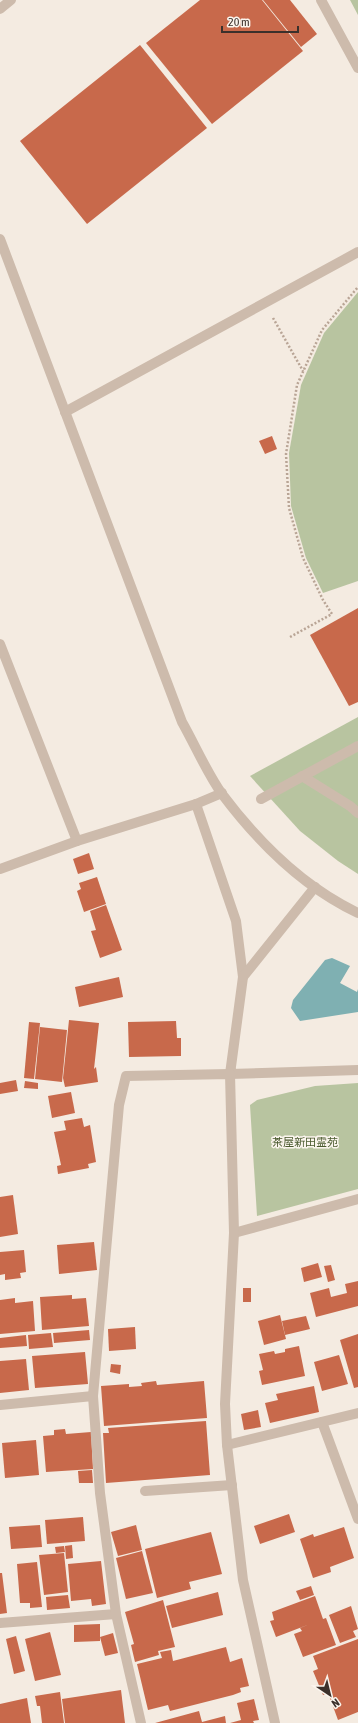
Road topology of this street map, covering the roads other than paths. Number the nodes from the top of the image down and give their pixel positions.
1 (11, 0) edge
2 (320, 0) edge
3 (0, 9) edge
4 (358, 68) edge
5 (0, 239) edge
6 (358, 252) edge
7 (65, 412) junction
8 (0, 644) edge
9 (358, 746) edge
10 (302, 776) junction
11 (222, 793) junction
12 (261, 798) dead end
13 (196, 804) junction
14 (358, 813) edge
15 (77, 841) junction
16 (0, 869) edge
17 (315, 887) junction
18 (358, 913) edge
19 (243, 977) junction
20 (358, 1070) edge
21 (230, 1074) junction
22 (358, 1199) edge
23 (234, 1233) junction
24 (93, 1396) junction
25 (0, 1405) edge
26 (358, 1413) edge
27 (322, 1422) junction
28 (227, 1445) junction
29 (232, 1484) junction
30 (145, 1491) dead end
31 (358, 1518) edge
32 (116, 1614) junction
33 (0, 1623) edge
34 (141, 1723) edge
35 (275, 1723) edge

1 - 3 street
2 - 4 street
5 - 7 street
6 - 7 street
7 - 11 street
8 - 15 street
9 - 10 street
10 - 12 street
10 - 14 street
11 - 13 street
11 - 17 street
13 - 15 street
13 - 19 street
15 - 16 street
17 - 18 street
17 - 19 street
19 - 21 street
20 - 21 street
21 - 23 street
21 - 24 street
22 - 23 street
23 - 28 street
24 - 25 street
24 - 32 street
26 - 27 street
27 - 28 street
27 - 31 street
28 - 29 street
29 - 30 street
29 - 35 street
32 - 33 street
32 - 34 street

